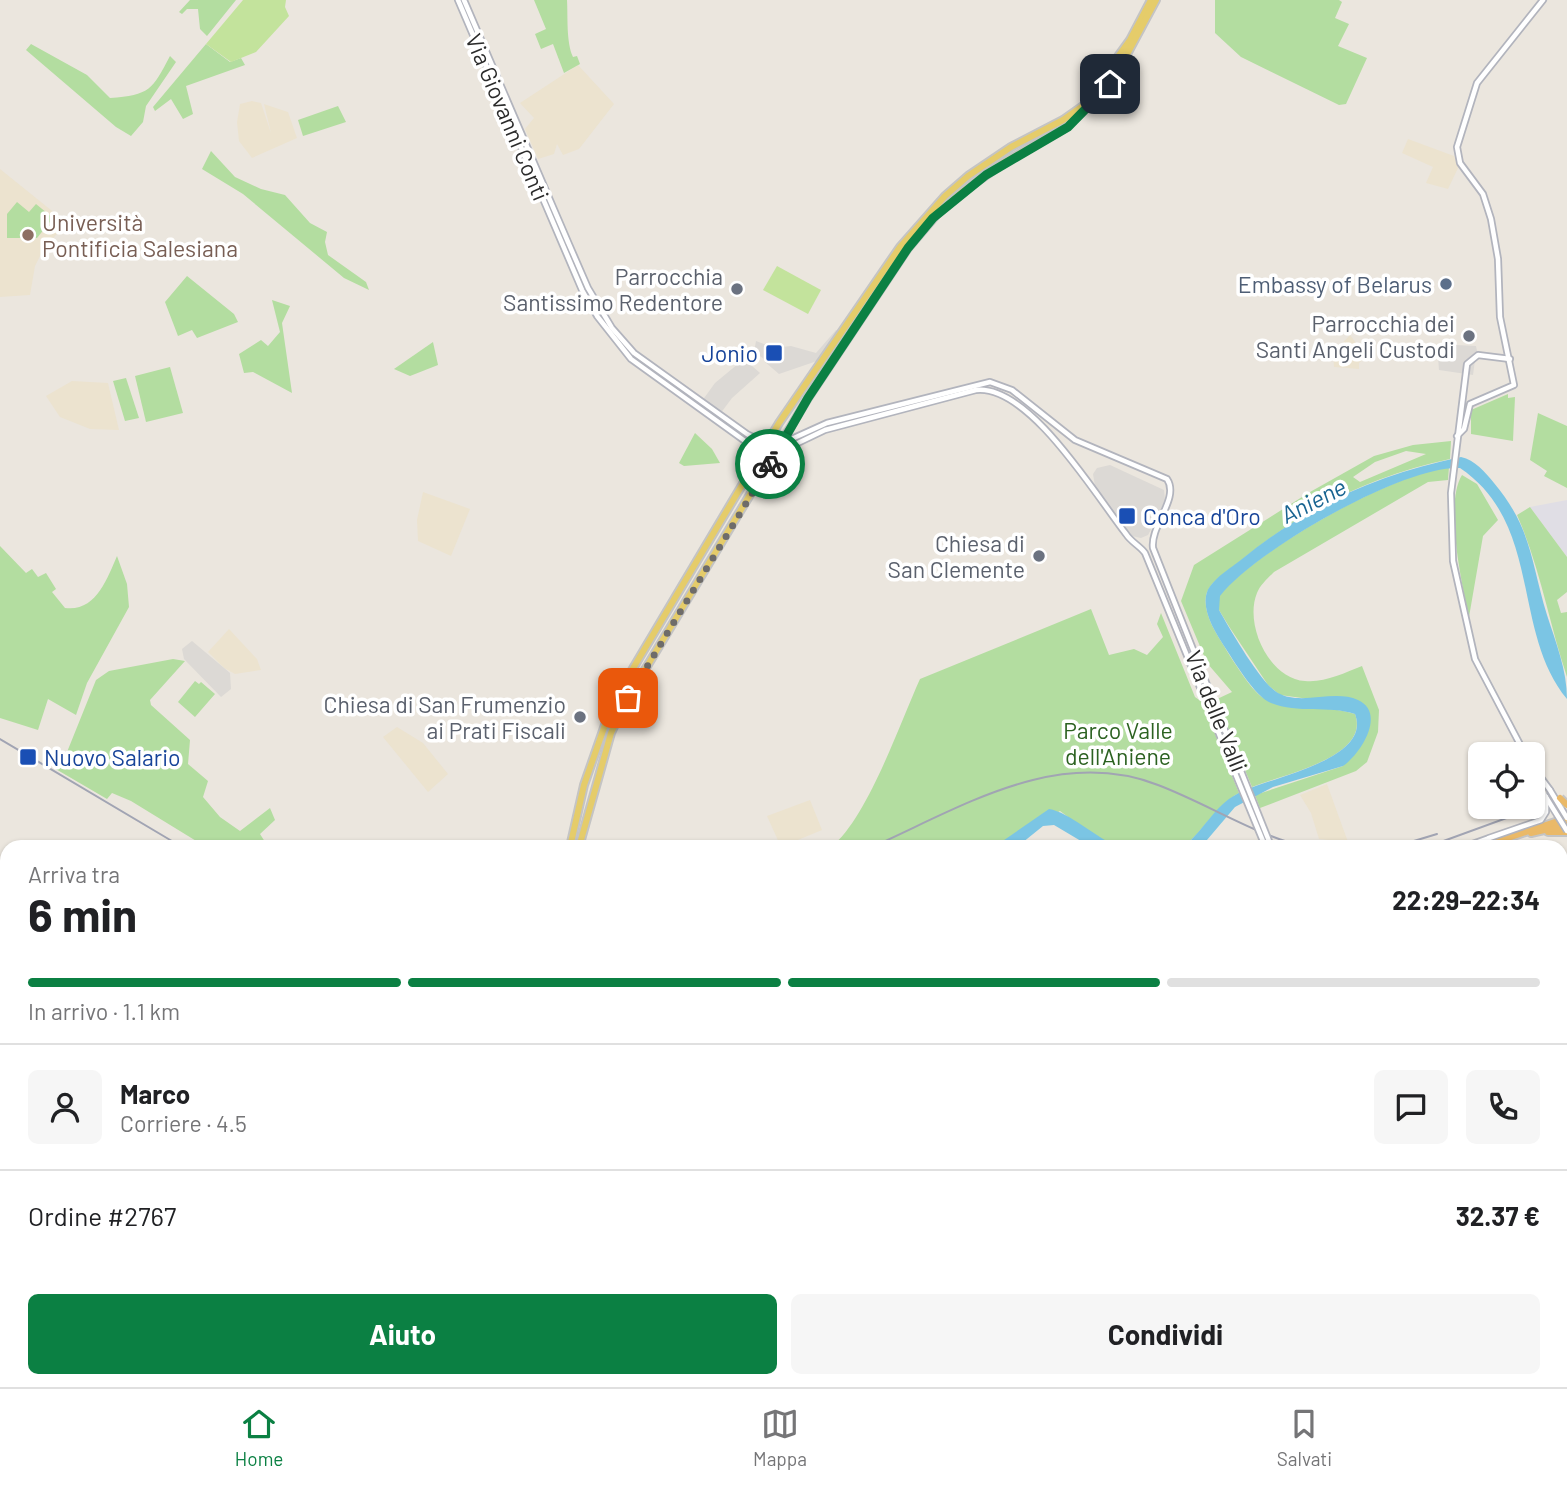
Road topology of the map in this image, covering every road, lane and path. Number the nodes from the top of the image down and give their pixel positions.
1 (457, 0) edge
2 (464, 0) edge
3 (1151, 0) edge
4 (1158, 0) edge
5 (1543, 0) edge
6 (1109, 69) dead end
7 (561, 233) junction
8 (1510, 359) junction
9 (1457, 436) junction
10 (769, 442) junction
11 (783, 442) junction
12 (765, 452) junction
13 (777, 453) junction
14 (1519, 742) edge
15 (1238, 772) junction
16 (1545, 787) edge
17 (1545, 795) joint
18 (1560, 798) dead end
19 (1567, 805) edge
20 (1545, 814) edge
21 (1567, 818) edge
22 (1542, 819) edge
23 (1555, 824) junction
24 (1567, 825) edge
25 (1567, 832) edge
26 (1519, 837) junction
27 (571, 840) edge
28 (580, 840) edge
29 (1262, 840) edge
30 (1268, 840) edge
31 (1486, 840) edge
32 (1498, 840) edge
33 (1512, 840) edge

1 - 7 main road, Via Giovanni Conti
2 - 7 main road, Via Giovanni Conti
3 - 6 main road
4 - 10 main road
4 - 11 main road
5 - 8 main road
7 - 10 main road
7 - 12 main road
8 - 9 main road
8 - 9 main road
9 - 14 main road
10 - 11 main road
10 - 12 main road
11 - 13 main road
11 - 15 main road, Via delle Valli
12 - 13 main road
12 - 27 main road
13 - 15 main road, Via delle Valli
13 - 28 main road
15 - 29 main road, Via delle Valli, bridge
15 - 30 main road, Via delle Valli, bridge
16 - 21 main road, bridge
17 - 20 main road, bridge
17 - 25 main road, bridge
18 - 19 highway, bridge
21 - 23 highway
22 - 31 main road, bridge
23 - 24 highway
23 - 26 highway
23 - 32 highway
25 - 26 highway
26 - 33 highway

